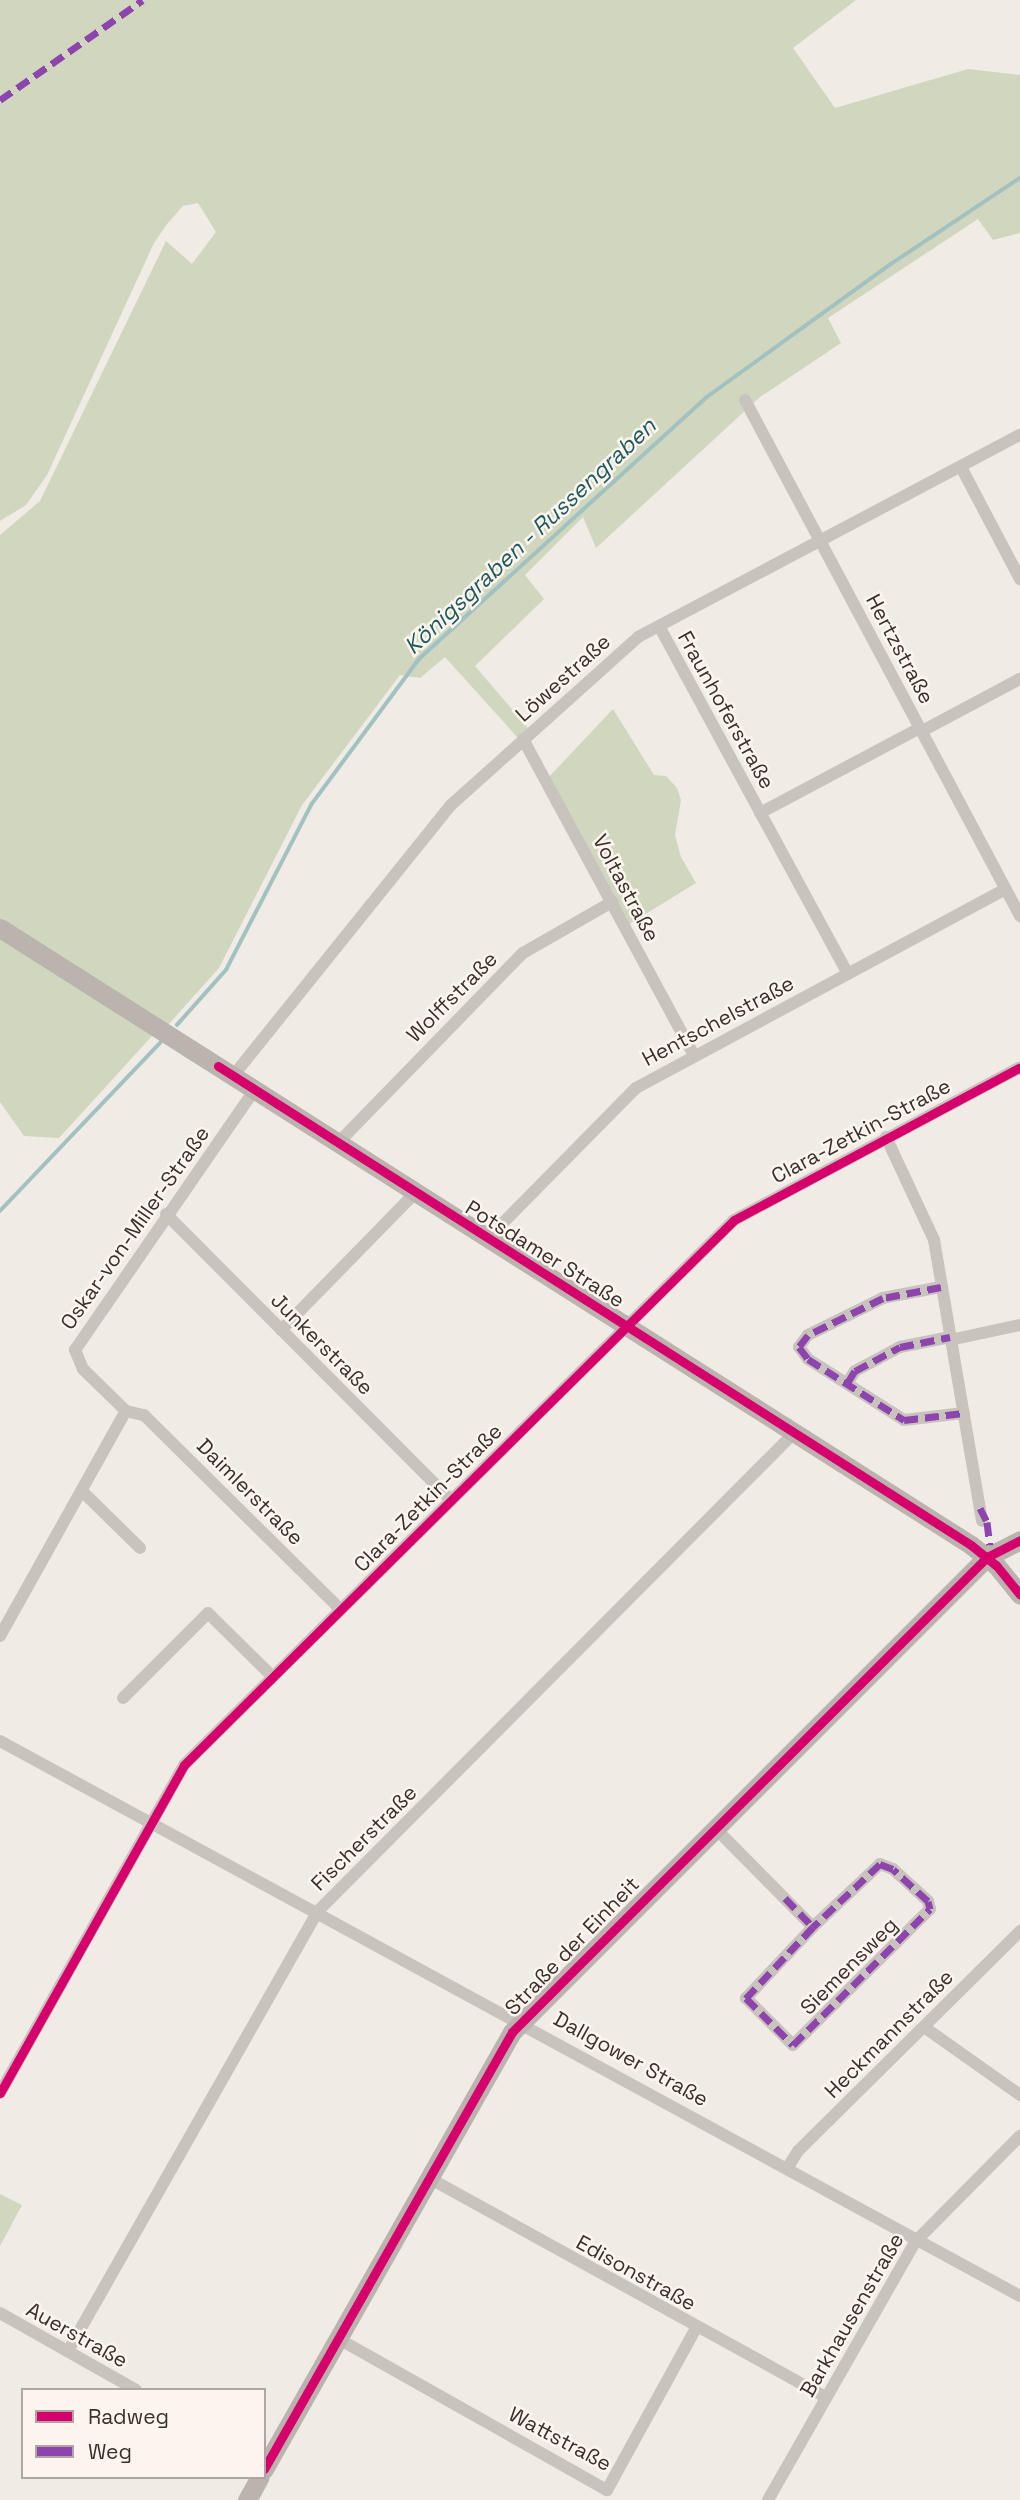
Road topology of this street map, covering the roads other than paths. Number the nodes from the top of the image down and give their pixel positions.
1 (744, 400) dead end
2 (1020, 435) edge
3 (961, 467) junction
4 (819, 540) junction
5 (1020, 579) edge
6 (659, 626) junction
7 (1020, 679) edge
8 (921, 729) junction
9 (523, 739) junction
10 (760, 813) junction
11 (1005, 889) junction
12 (612, 902) junction
13 (1020, 916) edge
14 (0, 928) edge
15 (848, 974) junction
16 (694, 1055) junction
17 (1020, 1067) edge
18 (233, 1076) junction
19 (255, 1089) junction
20 (886, 1137) junction
21 (338, 1143) junction
22 (415, 1193) junction
23 (166, 1214) junction
24 (488, 1238) junction
25 (941, 1287) junction
26 (626, 1325) junction
27 (1020, 1325) edge
28 (282, 1330) junction
29 (950, 1339) junction
30 (848, 1382) junction
31 (126, 1411) junction
32 (964, 1413) junction
33 (794, 1433) junction
34 (83, 1492) junction
35 (451, 1500) junction
36 (982, 1521) dead end
37 (1020, 1540) edge
38 (140, 1548) dead end
39 (987, 1558) junction
40 (1020, 1595) edge
41 (341, 1610) junction
42 (0, 1636) edge
43 (273, 1677) junction
44 (123, 1698) dead end
45 (0, 1741) edge
46 (150, 1820) junction
47 (714, 1827) junction
48 (318, 1911) junction
49 (813, 1927) junction
50 (1020, 1931) edge
51 (522, 2021) junction
52 (924, 2027) junction
53 (0, 2093) edge
54 (1020, 2095) edge
55 (1020, 2136) edge
56 (788, 2167) junction
57 (429, 2178) junction
58 (916, 2241) junction
59 (1020, 2296) edge
60 (0, 2313) edge
61 (696, 2328) junction
62 (337, 2338) junction
63 (68, 2351) junction
64 (133, 2388) edge
65 (826, 2397) junction
66 (266, 2464) edge
67 (258, 2479) edge
68 (247, 2500) edge
69 (768, 2500) edge

1 - 4 street, Hertzstraße
2 - 3 street, Löwestraße
3 - 4 street, Löwestraße
3 - 5 street
4 - 6 street, Löwestraße
4 - 8 street, Hertzstraße
6 - 9 street, Löwestraße
6 - 10 street, Fraunhoferstraße
7 - 8 street, Fraunhoferstraße
8 - 10 street, Fraunhoferstraße
8 - 11 street, Hertzstraße
9 - 12 street, Voltastraße
9 - 18 street, Löwestraße
10 - 15 street, Fraunhoferstraße
11 - 13 street, Hertzstraße
11 - 15 street, Hentschelstraße
12 - 16 street, Voltastraße
12 - 21 street, Wolffstraße
14 - 18 street, Potsdamer Straße
15 - 16 street, Hentschelstraße
16 - 24 street, Hentschelstraße
17 - 20 street, Clara-Zetkin-Straße
18 - 19 street, Potsdamer Straße
19 - 21 street, Potsdamer Straße
19 - 23 street, Oskar-von-Miller-Straße
20 - 25 street
20 - 26 street, Clara-Zetkin-Straße
21 - 22 street, Potsdamer Straße
22 - 24 street, Potsdamer Straße
22 - 28 street
23 - 28 street, Junkerstraße
23 - 31 street, Oskar-von-Miller-Straße
24 - 26 street, Potsdamer Straße
25 - 29 street
25 - 30 street
26 - 33 street, Potsdamer Straße
26 - 35 street, Clara-Zetkin-Straße
27 - 29 street
28 - 35 street, Junkerstraße
29 - 30 street
29 - 32 street
30 - 32 street
31 - 34 street
31 - 41 street, Daimlerstraße
32 - 36 street
33 - 39 street, Potsdamer Straße
33 - 48 street, Fischerstraße
34 - 38 street
34 - 42 street
35 - 41 street, Clara-Zetkin-Straße
37 - 39 street, Straße der Einheit
39 - 40 street, Potsdamer Straße
39 - 47 street, Straße der Einheit
41 - 43 street, Clara-Zetkin-Straße
43 - 44 street
43 - 46 street, Clara-Zetkin-Straße
45 - 46 street, Dallgower Straße
46 - 48 street, Dallgower Straße
46 - 53 street, Clara-Zetkin-Straße
47 - 49 street
47 - 51 street, Straße der Einheit
48 - 51 street, Dallgower Straße
48 - 63 street, Fischerstraße
49 - 49 street, Siemensweg
50 - 52 street, Heckmannstraße
51 - 56 street, Dallgower Straße
51 - 57 street, Straße der Einheit
52 - 54 street
52 - 56 street, Heckmannstraße
55 - 58 street, Barkhausenstraße
56 - 58 street, Dallgower Straße
57 - 61 street, Edisonstraße
57 - 62 street, Straße der Einheit
58 - 59 street, Dallgower Straße
58 - 65 street, Barkhausenstraße
60 - 63 street, Auerstraße
61 - 62 street, Wattstraße
61 - 65 street, Edisonstraße
62 - 66 street, Straße der Einheit
63 - 64 street, Auerstraße
65 - 69 street, Barkhausenstraße
67 - 68 street, Straße der Einheit

